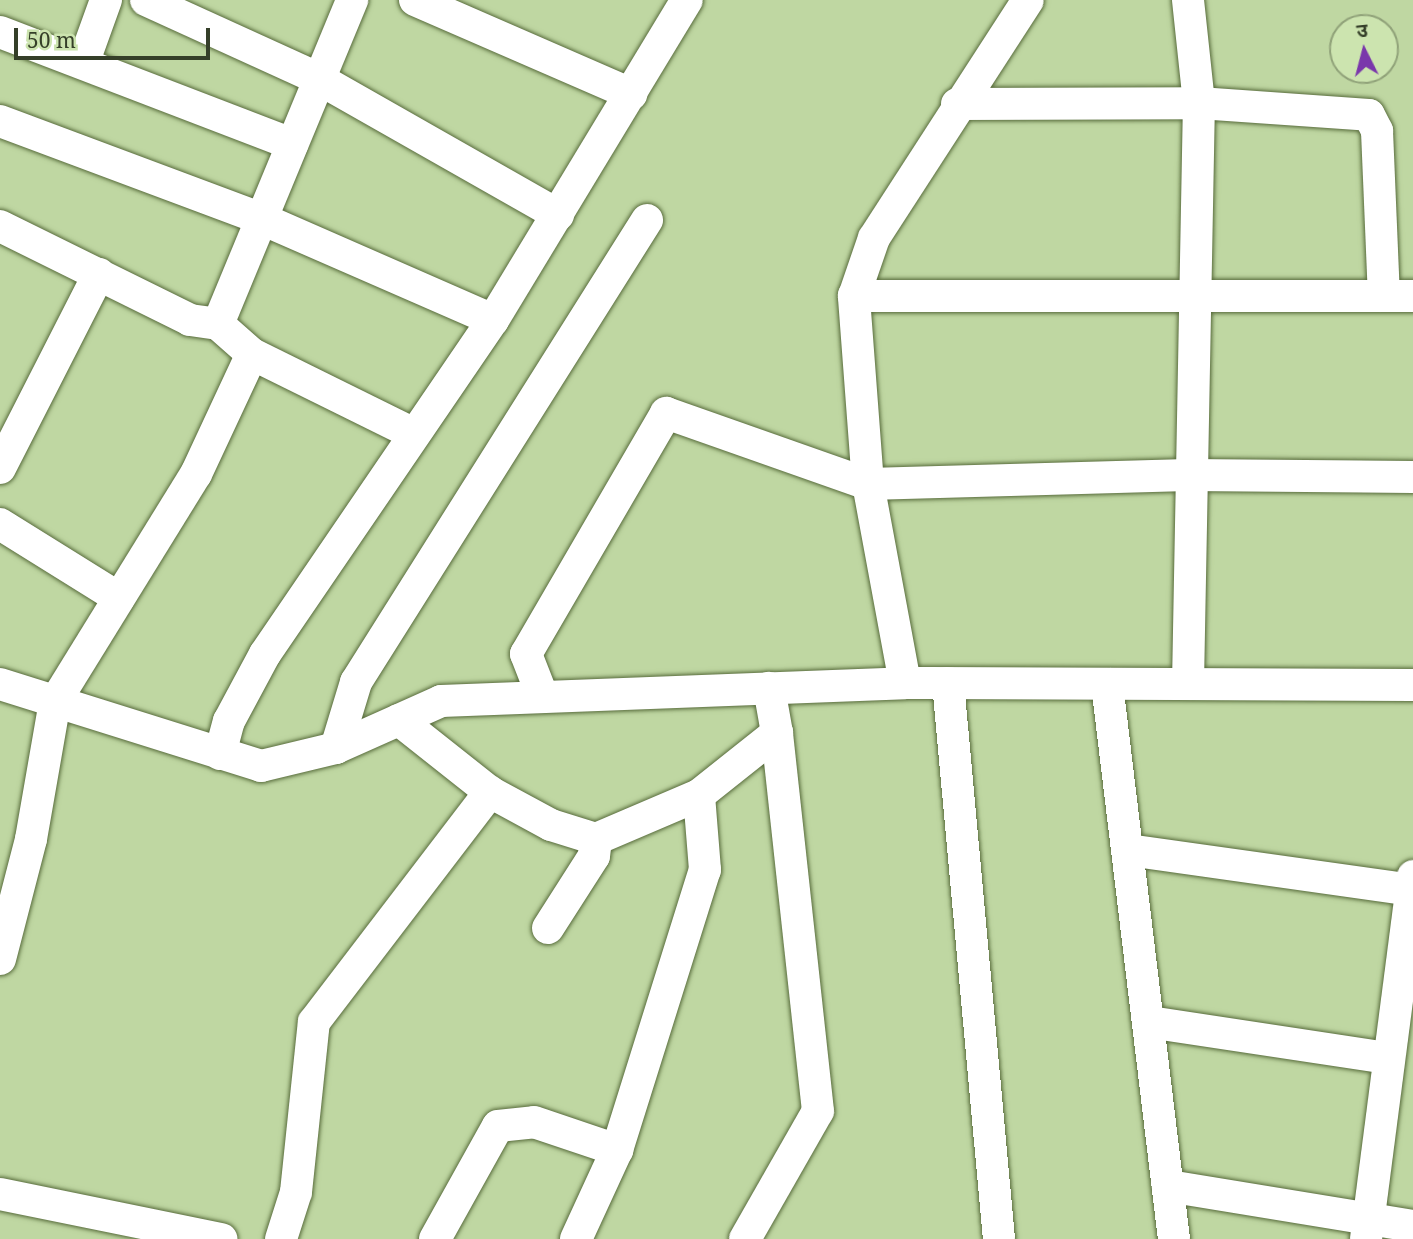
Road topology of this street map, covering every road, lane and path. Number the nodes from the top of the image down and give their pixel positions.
1 (106, 0) edge
2 (146, 0) edge
3 (352, 0) edge
4 (415, 0) edge
5 (687, 0) edge
6 (1028, 0) edge
7 (1188, 0) edge
8 (0, 32) edge
9 (84, 61) junction
10 (319, 79) junction
11 (631, 94) junction
12 (1199, 103) junction
13 (957, 104) junction
14 (0, 121) edge
15 (292, 144) junction
16 (558, 215) junction
17 (262, 219) junction
18 (647, 220) dead end
19 (0, 226) edge
20 (99, 274) junction
21 (1197, 293) junction
22 (853, 296) junction
23 (1398, 296) edge
24 (493, 320) junction
25 (218, 324) junction
26 (252, 354) junction
27 (412, 433) junction
28 (0, 468) edge
29 (1188, 475) junction
30 (1413, 477) edge
31 (868, 484) junction
32 (0, 524) edge
33 (119, 598) junction
34 (905, 683) junction
35 (948, 683) junction
36 (0, 684) edge
37 (1107, 684) junction
38 (1188, 684) junction
39 (1413, 685) edge
40 (769, 688) junction
41 (542, 695) junction
42 (55, 702) junction
43 (398, 720) junction
44 (776, 733) junction
45 (335, 748) junction
46 (220, 754) junction
47 (490, 792) junction
48 (699, 795) junction
49 (596, 839) junction
50 (1128, 850) junction
51 (1412, 885) edge
52 (548, 928) dead end
53 (0, 959) edge
54 (1149, 1022) junction
55 (1387, 1058) junction
56 (617, 1150) junction
57 (1168, 1186) junction
58 (0, 1194) edge
59 (1413, 1226) edge
60 (1367, 1228) edge
61 (221, 1239) edge
62 (281, 1239) edge
63 (435, 1239) edge
64 (576, 1239) edge
65 (745, 1239) edge
66 (999, 1239) edge
67 (1174, 1239) edge

1 - 9 street
2 - 10 street
3 - 10 street
4 - 11 street
5 - 11 street
6 - 13 street
7 - 12 street
8 - 9 street
9 - 15 street
10 - 15 street
10 - 16 street
11 - 16 street
12 - 13 street
12 - 21 street
12 - 23 street
13 - 22 street
14 - 17 street
15 - 17 street
16 - 24 street
17 - 24 street
17 - 25 street
18 - 45 street
19 - 20 street
20 - 25 street
20 - 28 street
21 - 22 street
21 - 23 street
21 - 29 street
22 - 31 street
24 - 27 street
25 - 26 street
26 - 27 street
26 - 33 street
27 - 46 street
29 - 30 street
29 - 31 street
29 - 38 street
31 - 34 street
31 - 41 street
32 - 33 street
33 - 42 street
34 - 35 street
34 - 40 street
35 - 37 street
35 - 66 street
36 - 42 street
37 - 38 street
37 - 50 street
38 - 39 street
40 - 41 street
40 - 44 street
41 - 43 street
42 - 46 street
42 - 53 street
43 - 45 street
43 - 47 street
44 - 48 street
44 - 65 street
45 - 46 street
47 - 49 street
47 - 62 street
48 - 49 street
48 - 56 street
49 - 52 street
50 - 51 street
50 - 54 street
51 - 55 street
54 - 55 street
54 - 57 street
55 - 60 street
56 - 63 street
56 - 64 street
57 - 60 street
57 - 67 street
58 - 61 street
59 - 60 street

